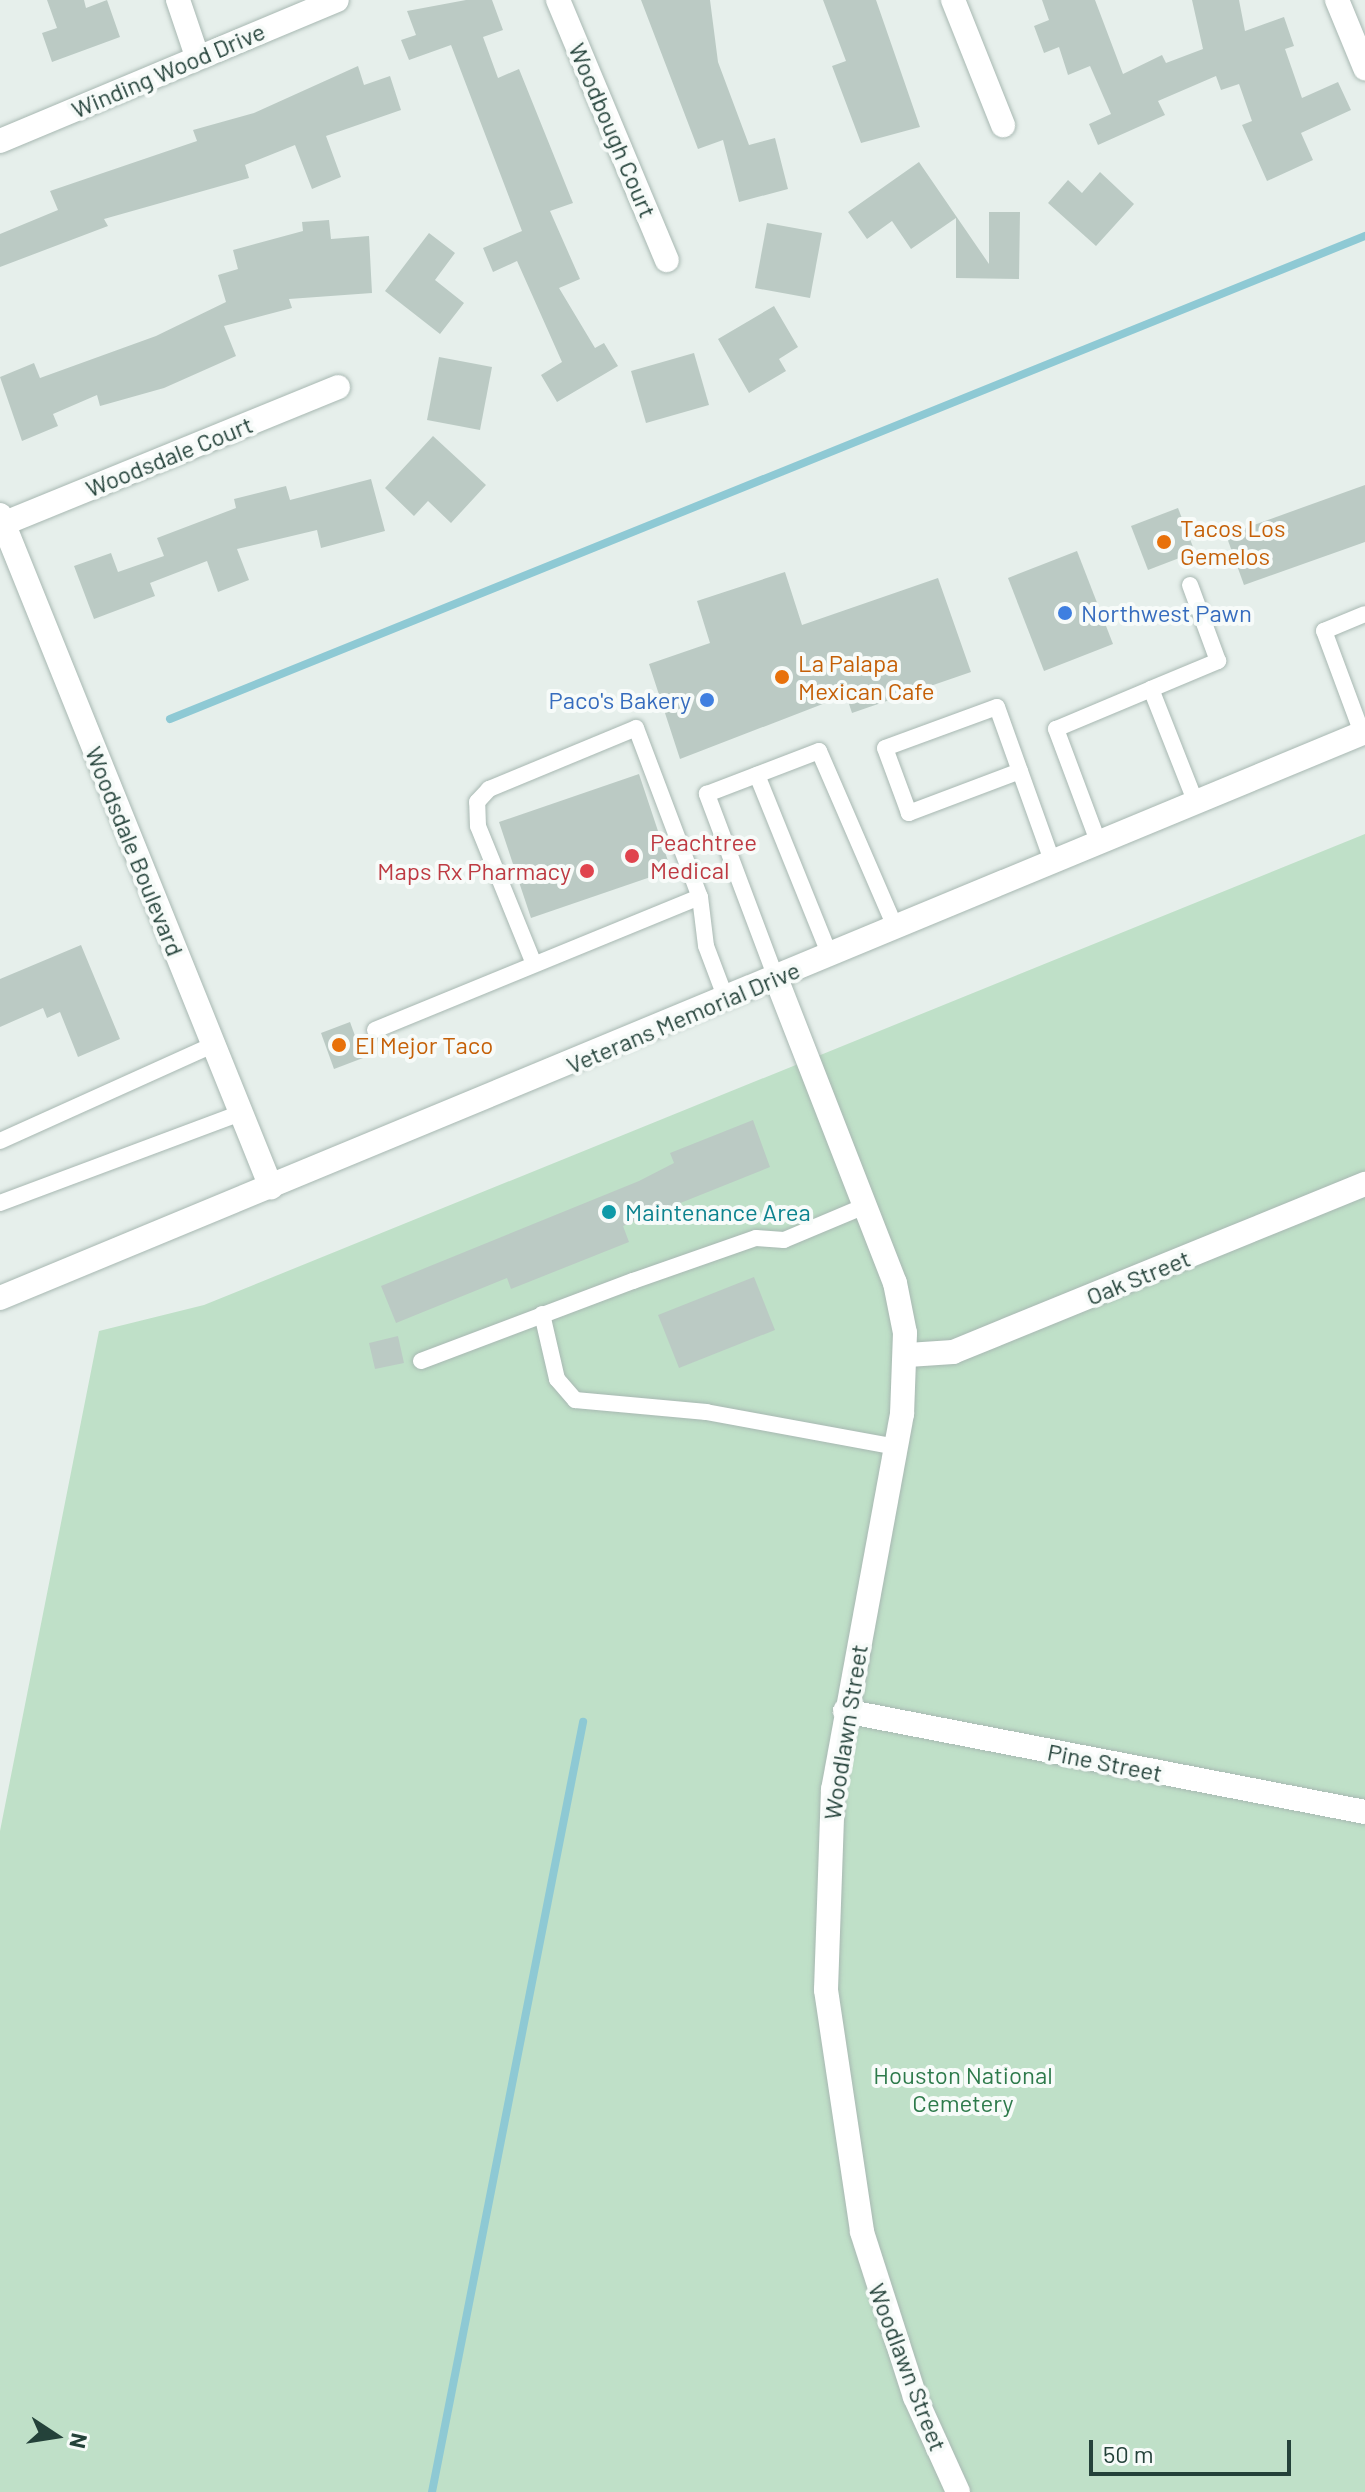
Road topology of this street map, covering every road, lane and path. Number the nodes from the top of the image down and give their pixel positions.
1 (178, 0) edge
2 (337, 0) edge
3 (558, 0) edge
4 (953, 0) edge
5 (1337, 0) edge
6 (197, 56) junction
7 (1365, 68) edge
8 (1003, 125) dead end
9 (0, 141) edge
10 (667, 260) dead end
11 (338, 387) dead end
12 (1, 522) edge
13 (1190, 585) dead end
14 (1365, 614) edge
15 (1151, 689) junction
16 (1364, 733) edge
17 (1020, 771) junction
18 (757, 775) junction
19 (1196, 803) junction
20 (1099, 844) junction
21 (1053, 863) junction
22 (700, 897) junction
23 (896, 929) junction
24 (830, 956) junction
25 (534, 964) junction
26 (776, 978) junction
27 (726, 999) junction
28 (375, 1030) dead end
29 (213, 1045) junction
30 (241, 1113) junction
31 (0, 1141) edge
32 (1365, 1184) edge
33 (271, 1187) junction
34 (0, 1203) edge
35 (865, 1206) junction
36 (0, 1298) edge
37 (542, 1314) junction
38 (908, 1355) junction
39 (421, 1361) dead end
40 (896, 1447) junction
41 (845, 1711) junction
42 (1365, 1812) edge
43 (958, 2492) edge

1 - 6 street
2 - 6 street, Winding Wood Drive
3 - 10 street, Woodbough Court
4 - 8 street
5 - 7 street
6 - 9 street, Winding Wood Drive
11 - 12 street, Woodsdale Court
12 - 29 street, Woodsdale Boulevard
13 - 15 lane
14 - 16 lane
15 - 19 lane
15 - 20 lane
16 - 19 street, Veterans Memorial Drive
17 - 17 lane
17 - 21 lane
18 - 23 lane
18 - 24 lane
18 - 26 lane
19 - 20 street, Veterans Memorial Drive
20 - 21 street, Veterans Memorial Drive
21 - 23 street, Veterans Memorial Drive
22 - 25 lane
22 - 25 lane
22 - 27 lane
23 - 24 street, Veterans Memorial Drive
24 - 26 street, Veterans Memorial Drive
25 - 28 lane
26 - 27 street, Veterans Memorial Drive
26 - 35 street, Woodlawn Street
27 - 33 street, Veterans Memorial Drive
29 - 30 street, Woodsdale Boulevard
29 - 31 lane
30 - 33 street, Woodsdale Boulevard
30 - 34 lane
32 - 38 street, Oak Street
33 - 36 street, Veterans Memorial Drive
35 - 37 lane
35 - 38 street, Woodlawn Street
37 - 39 lane
37 - 40 lane
38 - 40 street, Woodlawn Street
40 - 41 street, Woodlawn Street
41 - 42 street, Pine Street
41 - 43 street, Woodlawn Street

